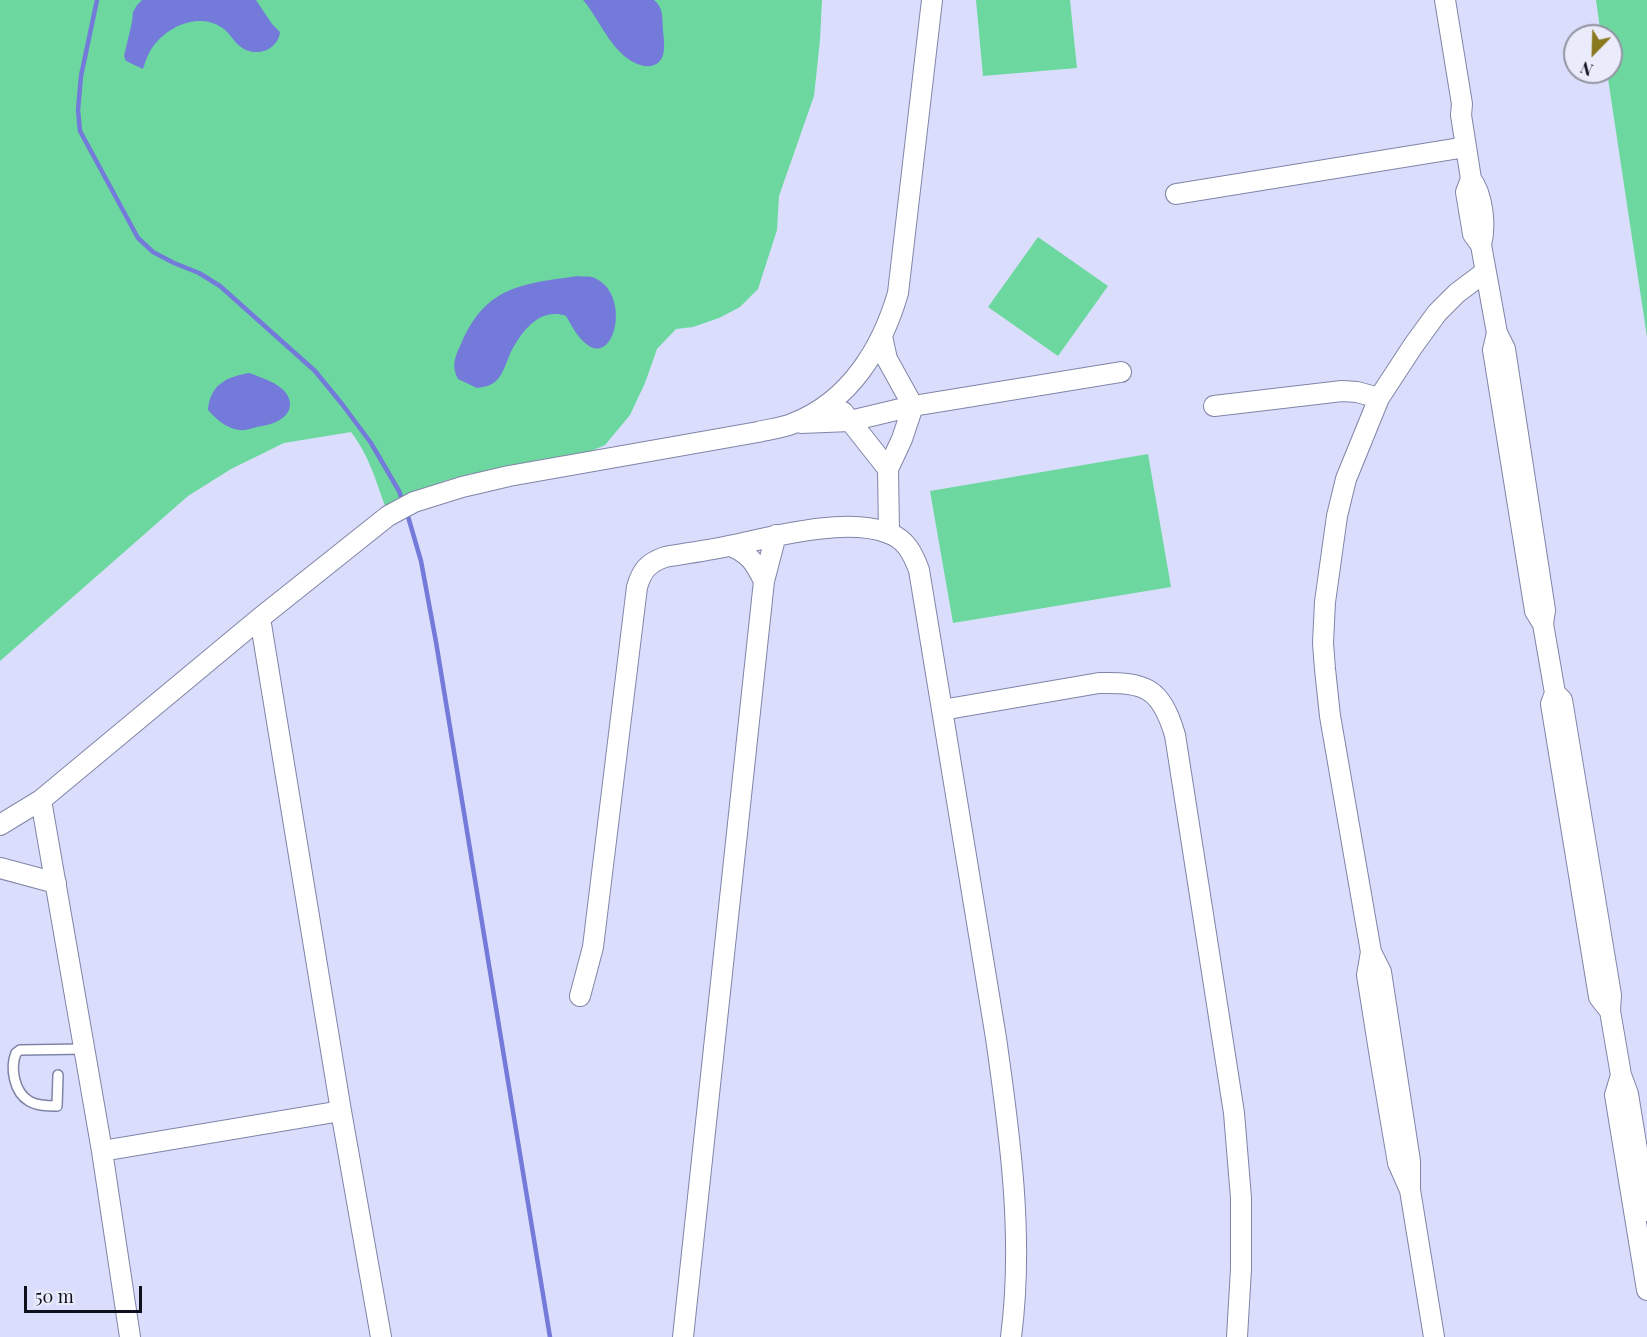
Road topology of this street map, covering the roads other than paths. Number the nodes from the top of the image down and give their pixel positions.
1 (932, 0) edge
2 (1434, 0) edge
3 (1445, 0) edge
4 (1461, 115) junction
5 (1466, 147) junction
6 (1176, 194) dead end
7 (1485, 272) junction
8 (882, 336) junction
9 (1121, 372) dead end
10 (1379, 398) junction
11 (834, 400) junction
12 (913, 406) junction
13 (1214, 406) dead end
14 (850, 421) junction
15 (793, 424) junction
16 (888, 469) junction
17 (889, 533) junction
18 (776, 535) junction
19 (731, 546) junction
20 (764, 581) junction
21 (260, 618) junction
22 (942, 710) junction
23 (41, 800) junction
24 (0, 825) edge
25 (1, 867) edge
26 (56, 883) junction
27 (580, 996) dead end
28 (85, 1049) junction
29 (1621, 1075) junction
30 (58, 1076) dead end
31 (341, 1111) junction
32 (102, 1151) junction
33 (1647, 1211) edge
34 (1642, 1235) edge
35 (1647, 1290) edge
36 (130, 1337) edge
37 (381, 1337) edge
38 (683, 1337) edge
39 (1011, 1337) edge
40 (1237, 1337) edge
41 (1434, 1337) edge

1 - 8 street
2 - 4 street
3 - 4 street
4 - 5 street
5 - 6 street
5 - 7 street
7 - 10 street
7 - 29 street
8 - 11 street
8 - 12 street
9 - 12 street
10 - 13 street
10 - 41 street
11 - 14 street
11 - 15 street
12 - 14 street
12 - 16 street
14 - 15 street
14 - 16 street
15 - 21 street
16 - 17 street
17 - 18 street
17 - 22 street
18 - 19 street
18 - 20 street
19 - 20 street
19 - 27 street
20 - 38 street
21 - 23 street
21 - 31 street
22 - 39 street
22 - 40 street
23 - 24 street
23 - 26 street
25 - 26 street
26 - 28 street
28 - 30 lane
28 - 32 street
29 - 33 street
29 - 34 street
31 - 32 street
31 - 37 street
32 - 36 street
34 - 35 street

